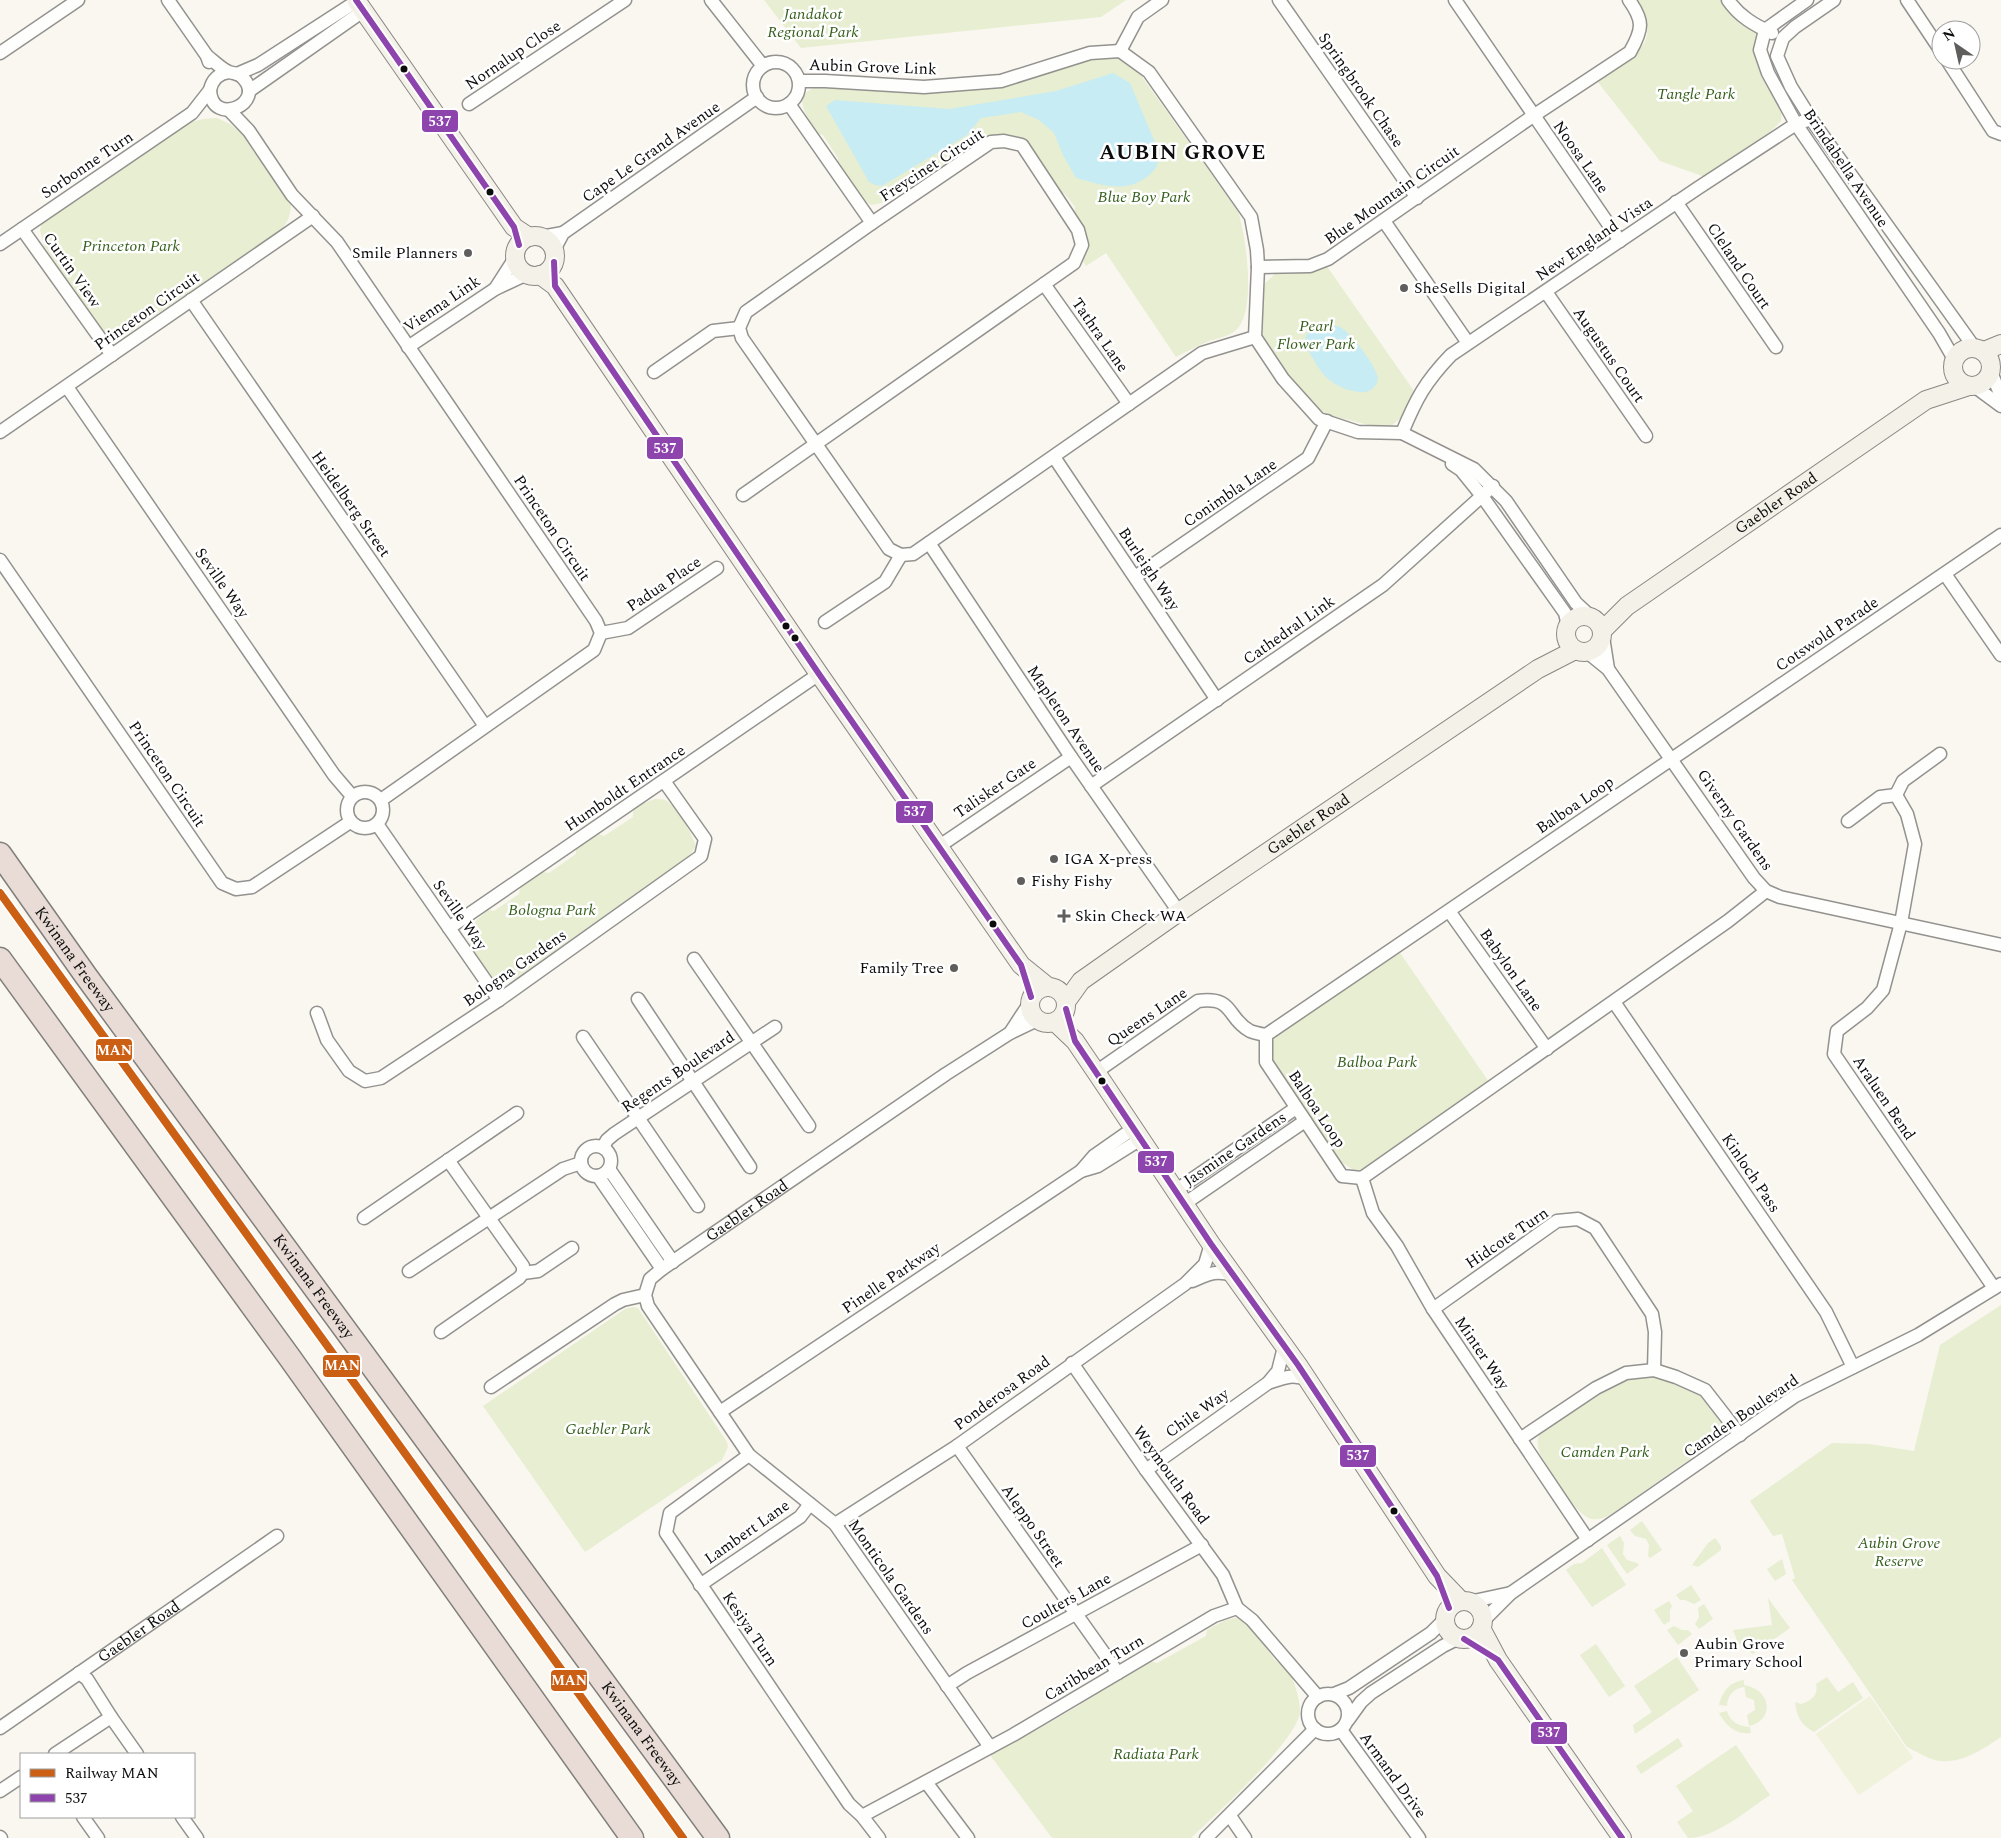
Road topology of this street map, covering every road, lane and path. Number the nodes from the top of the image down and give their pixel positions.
1 (78, 0) edge
2 (168, 0) edge
3 (626, 0) edge
4 (711, 0) edge
5 (1162, 0) edge
6 (1279, 0) edge
7 (1455, 0) edge
8 (1629, 0) edge
9 (1728, 0) edge
10 (1807, 0) edge
11 (1834, 0) edge
12 (1908, 0) edge
13 (359, 4) edge
14 (1765, 30) junction
15 (1931, 36) edge
16 (1783, 38) junction
17 (1120, 50) junction
18 (0, 54) edge
19 (207, 56) junction
20 (763, 66) junction
21 (1953, 70) edge
22 (233, 73) junction
23 (800, 82) junction
24 (213, 85) junction
25 (247, 96) junction
26 (757, 97) junction
27 (469, 104) dead end
28 (789, 104) junction
29 (224, 108) junction
30 (192, 113) junction
31 (1533, 116) junction
32 (1811, 118) junction
33 (1796, 124) junction
34 (249, 131) junction
35 (2001, 134) edge
36 (1416, 198) junction
37 (1676, 202) junction
38 (313, 216) junction
39 (1384, 221) junction
40 (872, 223) junction
41 (22, 228) junction
42 (564, 233) junction
43 (1620, 241) junction
44 (0, 244) edge
45 (526, 244) junction
46 (554, 256) junction
47 (1258, 267) junction
48 (533, 275) junction
49 (1044, 284) junction
50 (555, 286) junction
51 (495, 289) junction
52 (1546, 292) junction
53 (190, 300) junction
54 (739, 328) junction
55 (1254, 337) junction
56 (1468, 343) junction
57 (2001, 344) edge
58 (408, 347) junction
59 (1776, 347) dead end
60 (112, 355) junction
61 (1988, 357) edge
62 (1954, 362) junction
63 (654, 372) dead end
64 (1971, 386) junction
65 (66, 387) junction
66 (2001, 396) edge
67 (1926, 400) junction
68 (1128, 404) junction
69 (2001, 406) edge
70 (1327, 421) junction
71 (0, 432) edge
72 (1407, 436) junction
73 (1646, 436) dead end
74 (817, 444) junction
75 (1054, 457) junction
76 (1493, 486) junction
77 (743, 495) dead end
78 (1482, 496) junction
79 (2001, 535) edge
80 (928, 544) junction
81 (901, 555) junction
82 (0, 560) edge
83 (717, 568) dead end
84 (1945, 574) junction
85 (1135, 577) junction
86 (825, 622) dead end
87 (1597, 626) junction
88 (601, 633) junction
89 (1574, 642) junction
90 (2001, 655) edge
91 (1608, 669) junction
92 (819, 674) junction
93 (1217, 700) junction
94 (485, 726) junction
95 (1940, 754) dead end
96 (1071, 757) junction
97 (1672, 759) junction
98 (664, 781) junction
99 (1091, 786) junction
100 (1896, 795) junction
101 (352, 796) junction
102 (381, 800) junction
103 (1848, 820) dead end
104 (350, 822) junction
105 (377, 824) junction
106 (938, 847) junction
107 (0, 854) edge
108 (1766, 891) junction
109 (1449, 911) junction
110 (1179, 912) junction
111 (1901, 923) junction
112 (450, 928) junction
113 (2001, 945) edge
114 (0, 959) edge
115 (694, 959) dead end
116 (1022, 965) junction
117 (1082, 981) junction
118 (1050, 987) junction
119 (638, 999) dead end
120 (499, 1000) junction
121 (1030, 1001) junction
122 (1614, 1002) junction
123 (1062, 1011) junction
124 (317, 1013) dead end
125 (1037, 1020) junction
126 (775, 1027) dead end
127 (1010, 1033) junction
128 (584, 1036) dead end
129 (1266, 1036) junction
130 (751, 1043) junction
131 (1547, 1049) junction
132 (1096, 1072) junction
133 (693, 1081) junction
134 (1296, 1108) junction
135 (517, 1113) dead end
136 (639, 1117) junction
137 (1305, 1121) junction
138 (809, 1126) dead end
139 (1137, 1134) junction
140 (603, 1147) junction
141 (448, 1160) junction
142 (581, 1163) junction
143 (750, 1167) dead end
144 (604, 1173) junction
145 (1362, 1178) junction
146 (1179, 1197) junction
147 (698, 1206) dead end
148 (364, 1218) dead end
149 (489, 1218) junction
150 (1211, 1244) junction
151 (572, 1248) dead end
152 (667, 1265) junction
153 (409, 1271) dead end
154 (523, 1272) junction
155 (1233, 1274) junction
156 (1185, 1284) junction
157 (1998, 1286) edge
158 (645, 1295) junction
159 (1433, 1309) junction
160 (441, 1332) dead end
161 (1284, 1347) junction
162 (1072, 1363) junction
163 (1853, 1367) junction
164 (1654, 1370) junction
165 (1308, 1380) junction
166 (1268, 1383) junction
167 (492, 1387) dead end
168 (720, 1412) junction
169 (1740, 1435) junction
170 (1520, 1438) junction
171 (957, 1446) junction
172 (749, 1456) junction
173 (1146, 1470) junction
174 (810, 1504) junction
175 (835, 1524) junction
176 (277, 1536) dead end
177 (1588, 1540) junction
178 (1202, 1545) junction
179 (700, 1585) junction
180 (1510, 1593) junction
181 (1237, 1608) junction
182 (1456, 1608) junction
183 (1076, 1614) junction
184 (1482, 1625) junction
185 (1462, 1638) junction
186 (1498, 1660) junction
187 (79, 1673) junction
188 (1118, 1673) junction
189 (947, 1686) junction
190 (1334, 1694) junction
191 (1318, 1696) junction
192 (111, 1717) junction
193 (1348, 1720) junction
194 (0, 1728) edge
195 (1315, 1730) junction
196 (1341, 1730) junction
197 (990, 1747) junction
198 (57, 1753) edge
199 (137, 1753) edge
200 (20, 1778) edge
201 (926, 1782) junction
202 (0, 1791) edge
203 (862, 1816) junction
204 (1230, 1816) junction
205 (84, 1818) edge
206 (183, 1818) edge
207 (98, 1838) edge
208 (198, 1838) edge
209 (632, 1838) edge
210 (718, 1838) edge
211 (879, 1838) edge
212 (968, 1838) edge
213 (1206, 1838) edge
214 (1245, 1838) edge
215 (1419, 1838) edge
216 (1622, 1838) edge

1 - 18 street
2 - 19 street
3 - 27 street, Nornalup Close
4 - 20 street
5 - 17 street
6 - 36 street, Springbrook Chase
7 - 31 street
8 - 31 street, Blue Mountain Circuit
9 - 14 street
10 - 14 street
11 - 16 street
12 - 15 street
13 - 22 street
13 - 25 street
13 - 45 street
14 - 16 street
14 - 33 street, Brindabella Avenue
16 - 32 street, Brindabella Avenue
17 - 23 street, Aubin Grove Link
17 - 47 street
19 - 22 street
19 - 24 street
20 - 23 street
20 - 26 street
21 - 35 street
22 - 24 street
22 - 25 street
23 - 28 street
24 - 29 street
24 - 30 street, Sorbonne Turn
25 - 29 street
25 - 34 street, Princeton Circuit
26 - 28 street
26 - 42 street, Cape Le Grand Avenue
28 - 40 street
29 - 30 street, Sorbonne Turn
29 - 34 street, Princeton Circuit
30 - 41 street, Sorbonne Turn
31 - 36 street, Blue Mountain Circuit
31 - 43 street, Noosa Lane
32 - 33 street, New England Vista
32 - 61 street, Brindabella Avenue
33 - 37 street, New England Vista
33 - 62 street, Brindabella Avenue
34 - 38 street, Princeton Circuit
36 - 39 street, Blue Mountain Circuit
37 - 43 street, New England Vista
37 - 59 street, Cleland Court
38 - 53 street, Princeton Circuit
38 - 58 street, Princeton Circuit
39 - 47 street, Blue Mountain Circuit
39 - 56 street
40 - 49 street, Freycinet Circuit
40 - 54 street, Freycinet Circuit
41 - 44 street, Sorbonne Turn
41 - 60 street, Curtin View
42 - 45 street, Cape Le Grand Avenue
42 - 46 street, Cape Le Grand Avenue
43 - 52 street, New England Vista
45 - 46 street
45 - 48 street
45 - 51 street, Vienna Link
46 - 48 street
46 - 50 street
47 - 55 street
48 - 50 street
48 - 51 street, Vienna Link
49 - 68 street, Tathra Lane
49 - 74 street, Freycinet Circuit
50 - 92 street
51 - 58 street, Vienna Link
52 - 56 street, New England Vista
52 - 73 street, Augustus Court
53 - 60 street, Princeton Circuit
53 - 94 street, Heidelberg Street
54 - 63 street
54 - 74 street
55 - 68 street
55 - 70 street
56 - 72 street, New England Vista
57 - 61 street
58 - 88 street, Princeton Circuit
60 - 65 street, Princeton Circuit
61 - 62 street
61 - 64 street
61 - 66 street
62 - 64 street
62 - 67 street, Gaebler Road
64 - 67 street, Gaebler Road
64 - 69 street
65 - 71 street, Princeton Circuit
65 - 101 street, Seville Way
67 - 87 street, Gaebler Road
68 - 75 street
70 - 72 street
70 - 85 street, Conimbla Lane
72 - 76 street
72 - 78 street
74 - 77 street, Freycinet Circuit
74 - 81 street
75 - 80 street
75 - 85 street, Burleigh Way
76 - 78 street, Cathedral Link
76 - 87 street
78 - 89 street
78 - 93 street, Cathedral Link
79 - 84 street, Cotswold Parade
80 - 81 street
80 - 96 street, Mapleton Avenue
81 - 86 street
82 - 104 street, Princeton Circuit
83 - 88 street, Padua Place
84 - 90 street
84 - 97 street, Cotswold Parade
85 - 93 street, Burleigh Way
87 - 89 street, Gaebler Road
87 - 89 street, Gaebler Road
87 - 91 street, Giverny Gardens
88 - 94 street
89 - 91 street, Giverny Gardens
89 - 110 street, Gaebler Road
91 - 97 street, Giverny Gardens
92 - 98 street, Humboldt Entrance
92 - 106 street
93 - 99 street, Cathedral Link
94 - 102 street
95 - 100 street
96 - 99 street, Mapleton Avenue
96 - 106 street, Talisker Gate
97 - 108 street, Giverny Gardens
97 - 109 street, Balboa Loop
98 - 112 street, Humboldt Entrance
98 - 120 street, Bologna Gardens
99 - 110 street, Mapleton Avenue
100 - 103 street
100 - 111 street, Araluen Bend
101 - 102 street
101 - 104 street
102 - 105 street
104 - 105 street
105 - 112 street, Seville Way
106 - 116 street
107 - 210 highway, Kwinana Freeway
108 - 111 street, Giverny Gardens
108 - 122 street
109 - 129 street, Balboa Loop
109 - 131 street, Babylon Lane
110 - 117 street, Gaebler Road
111 - 113 street, Giverny Gardens
111 - 157 street, Araluen Bend
112 - 120 street, Seville Way
114 - 209 highway
115 - 130 street
116 - 118 street
116 - 121 street
117 - 118 street, Gaebler Road
117 - 123 street, Gaebler Road
118 - 121 street
118 - 123 street
119 - 133 street
120 - 124 street, Bologna Gardens
121 - 125 street
121 - 127 street, Gaebler Road
122 - 131 street
122 - 163 street, Kinloch Pass
123 - 125 street
123 - 132 street
125 - 127 street, Gaebler Road
126 - 130 street, Regents Boulevard
127 - 152 street, Gaebler Road
128 - 136 street
129 - 132 street, Queens Lane
129 - 134 street, Balboa Loop
130 - 133 street, Regents Boulevard
130 - 138 street
131 - 145 street
132 - 139 street
133 - 136 street, Regents Boulevard
133 - 143 street
134 - 137 street, Balboa Loop
134 - 146 street, Jasmine Gardens
135 - 141 street
136 - 140 street, Regents Boulevard
136 - 147 street
137 - 145 street, Balboa Loop
137 - 146 street, Jasmine Gardens
139 - 146 street
139 - 168 street, Pinelle Parkway
140 - 142 street
140 - 144 street
141 - 148 street
141 - 149 street
142 - 144 street
142 - 149 street
144 - 152 street
145 - 159 street, Minter Way
146 - 150 street
149 - 153 street
149 - 154 street
150 - 155 street
150 - 156 street, Ponderosa Road
151 - 154 street
152 - 158 street, Gaebler Road
154 - 160 street
155 - 156 street, Ponderosa Road
155 - 161 street
156 - 162 street, Ponderosa Road
157 - 163 street, Camden Boulevard
158 - 167 street
158 - 168 street, Monticola Gardens
159 - 164 street, Hidcote Turn
159 - 170 street, Minter Way
161 - 165 street
161 - 166 street, Chile Way
162 - 171 street, Ponderosa Road
162 - 173 street, Weymouth Road
163 - 169 street, Camden Boulevard
164 - 169 street
164 - 170 street
165 - 166 street, Chile Way
165 - 182 street
166 - 173 street, Chile Way
168 - 172 street, Monticola Gardens
169 - 177 street, Camden Boulevard
170 - 177 street, Minter Way
171 - 175 street, Ponderosa Road
171 - 183 street, Aleppo Street
172 - 174 street, Monticola Gardens
172 - 179 street, Kesiya Turn
173 - 178 street, Weymouth Road
174 - 175 street, Monticola Gardens
174 - 179 street, Lambert Lane
175 - 189 street, Monticola Gardens
176 - 187 street, Gaebler Road
177 - 180 street, Camden Boulevard
178 - 181 street, Weymouth Road
178 - 183 street, Coulters Lane
179 - 203 street, Kesiya Turn
180 - 182 street, Camden Boulevard
180 - 184 street, Camden Boulevard
181 - 188 street, Caribbean Turn
181 - 191 street
182 - 184 street
182 - 185 street
182 - 190 street
183 - 188 street, Aleppo Street
183 - 189 street, Coulters Lane
184 - 185 street
184 - 186 street
185 - 186 street
185 - 193 street
186 - 216 street
187 - 192 street
187 - 194 street, Gaebler Road
188 - 197 street, Caribbean Turn
189 - 197 street, Monticola Gardens
190 - 191 street
190 - 193 street
191 - 195 street
192 - 198 street
192 - 199 street
193 - 196 street
195 - 196 street
195 - 204 street
196 - 215 street, Armand Drive
197 - 201 street, Caribbean Turn
200 - 202 street
201 - 203 street, Caribbean Turn
201 - 212 street
203 - 211 street, Kesiya Turn
204 - 213 street
204 - 214 street
205 - 207 street
206 - 208 street

